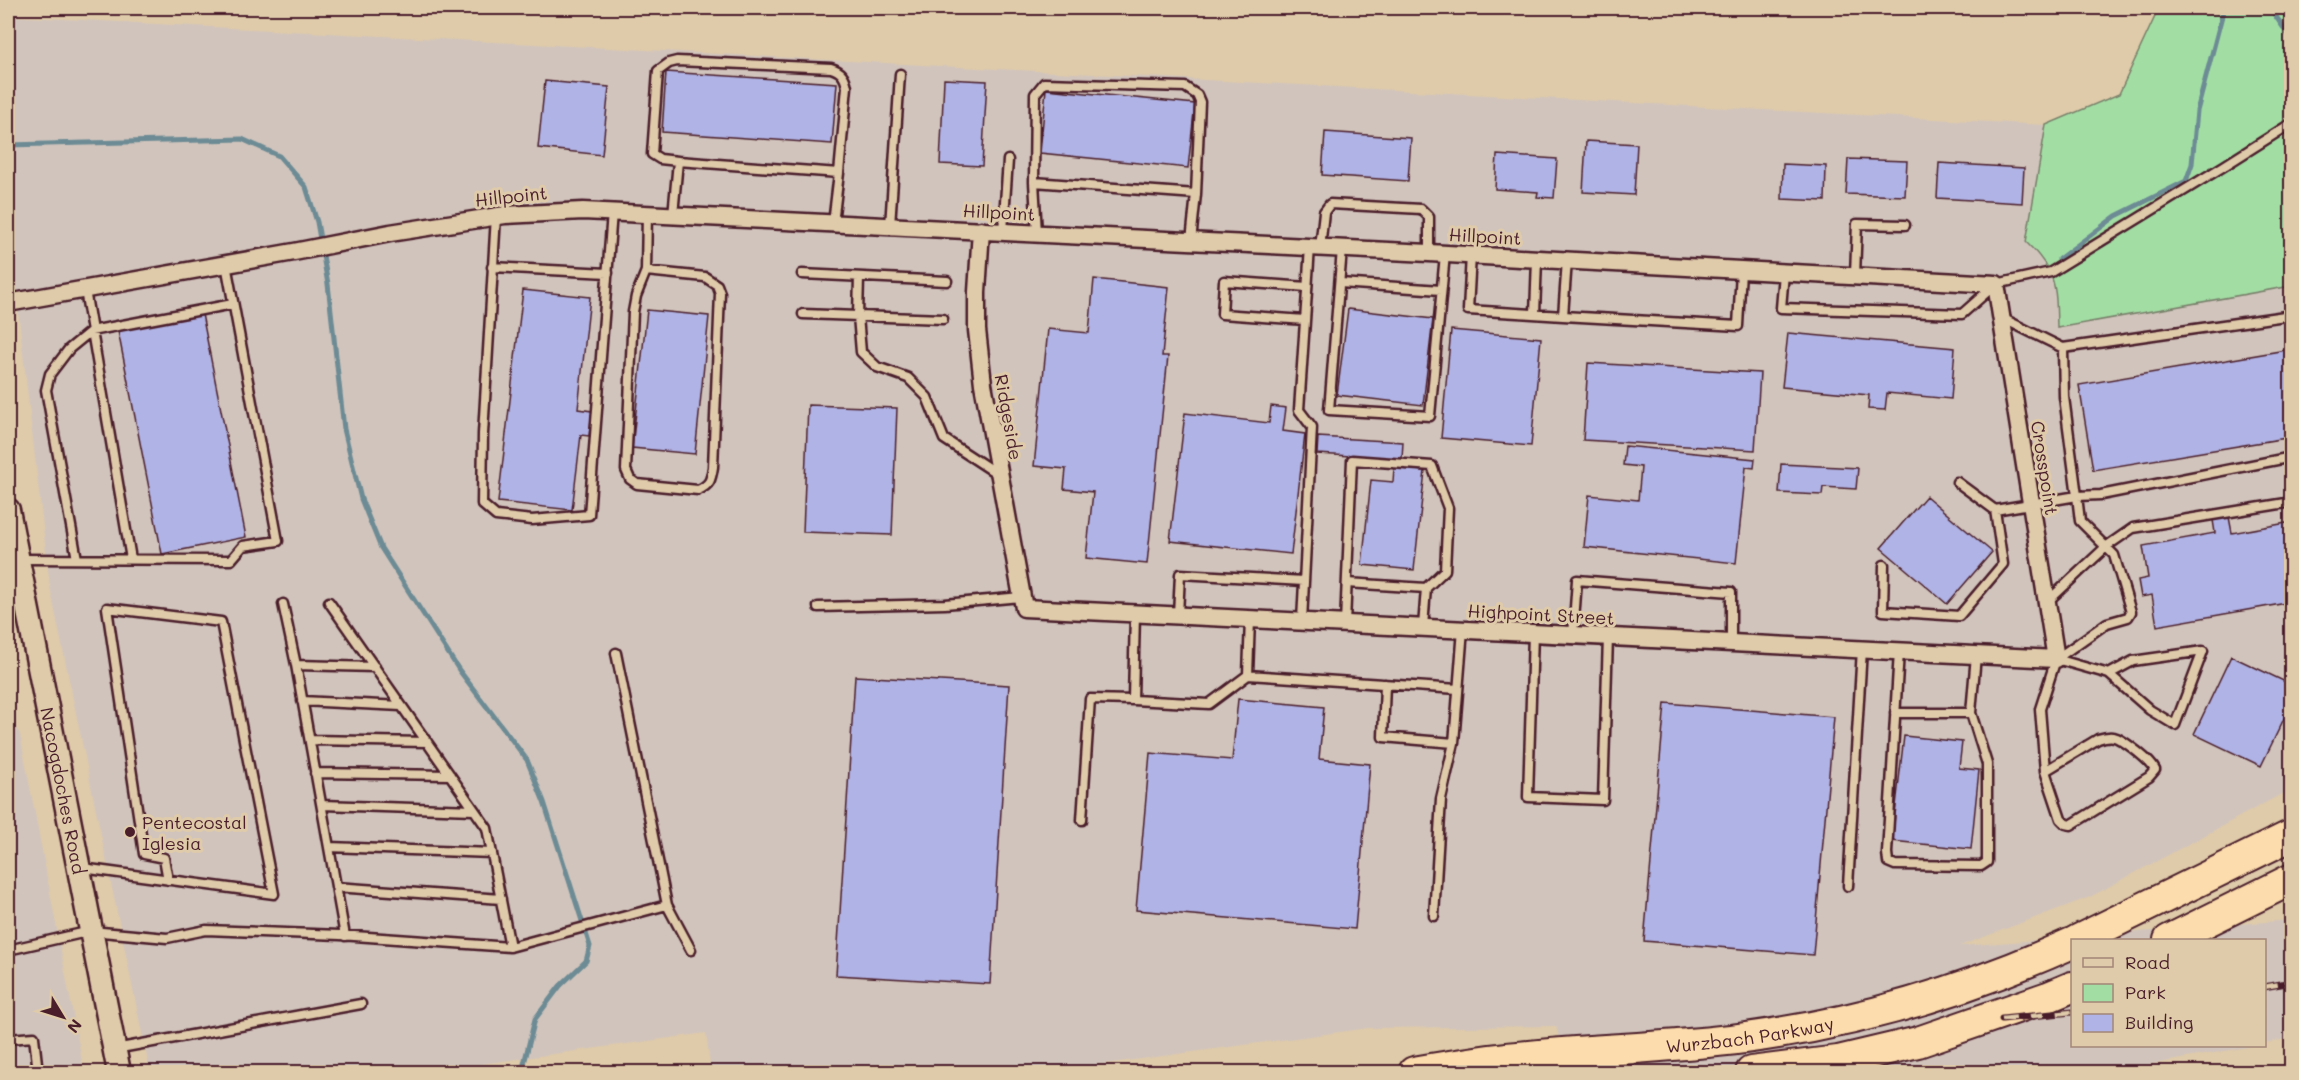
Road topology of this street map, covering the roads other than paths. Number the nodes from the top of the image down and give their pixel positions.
1 (900, 74) dead end
2 (2292, 123) edge
3 (1008, 160) dead end
4 (678, 161) junction
5 (839, 173) junction
6 (1034, 182) junction
7 (1196, 194) junction
8 (612, 212) junction
9 (647, 214) junction
10 (673, 215) junction
11 (496, 216) junction
12 (832, 223) junction
13 (1905, 225) dead end
14 (890, 226) junction
15 (981, 230) junction
16 (1003, 231) junction
17 (1037, 233) junction
18 (1191, 241) junction
19 (1315, 248) junction
20 (1342, 249) junction
21 (1437, 253) junction
22 (1471, 255) junction
23 (1537, 259) junction
24 (1567, 260) junction
25 (226, 264) junction
26 (492, 267) junction
27 (1741, 270) junction
28 (646, 271) junction
29 (608, 273) junction
30 (1784, 273) junction
31 (802, 274) dead end
32 (1855, 275) junction
33 (859, 278) junction
34 (947, 281) dead end
35 (1340, 283) junction
36 (1996, 284) junction
37 (1307, 287) junction
38 (85, 290) junction
39 (1441, 290) junction
40 (8, 303) edge
41 (233, 304) junction
42 (803, 314) dead end
43 (1535, 314) junction
44 (2292, 315) edge
45 (858, 316) junction
46 (1563, 316) junction
47 (2002, 318) junction
48 (943, 320) dead end
49 (1305, 320) junction
50 (91, 331) junction
51 (2063, 348) junction
52 (2292, 457) edge
53 (999, 475) junction
54 (1957, 482) dead end
55 (2077, 496) junction
56 (2292, 502) edge
57 (2031, 505) junction
58 (8, 510) edge
59 (1995, 510) junction
60 (2107, 546) junction
61 (17, 559) junction
62 (77, 559) junction
63 (131, 560) junction
64 (1884, 565) dead end
65 (1304, 581) junction
66 (1347, 583) junction
67 (1426, 588) junction
68 (329, 602) dead end
69 (1022, 602) junction
70 (2047, 602) junction
71 (283, 604) dead end
72 (818, 607) dead end
73 (1136, 613) junction
74 (1178, 615) junction
75 (1250, 618) junction
76 (1302, 621) junction
77 (1345, 623) junction
78 (1423, 627) junction
79 (1463, 629) junction
80 (1533, 633) junction
81 (1573, 635) junction
82 (1608, 637) junction
83 (1731, 643) junction
84 (1862, 649) junction
85 (1899, 651) junction
86 (616, 653) dead end
87 (1976, 655) junction
88 (2056, 659) junction
89 (296, 665) junction
90 (375, 667) junction
91 (2109, 674) junction
92 (1248, 675) junction
93 (1385, 684) junction
94 (1458, 689) junction
95 (1133, 700) junction
96 (302, 701) junction
97 (401, 706) junction
98 (1895, 713) junction
99 (1971, 713) junction
100 (310, 740) junction
101 (427, 742) junction
102 (1454, 743) junction
103 (2045, 771) junction
104 (315, 773) junction
105 (450, 775) junction
106 (322, 805) junction
107 (474, 810) junction
108 (1082, 820) dead end
109 (2292, 835) edge
110 (329, 847) junction
111 (492, 853) junction
112 (78, 867) junction
113 (2292, 879) edge
114 (168, 880) junction
115 (1848, 886) dead end
116 (336, 887) junction
117 (501, 899) junction
118 (667, 905) junction
119 (1434, 916) dead end
120 (91, 931) junction
121 (345, 936) junction
122 (2080, 939) edge
123 (2171, 939) edge
124 (2071, 944) edge
125 (510, 947) junction
126 (8, 950) edge
127 (691, 950) dead end
128 (2071, 988) edge
129 (361, 1004) dead end
130 (8, 1039) edge
131 (115, 1049) junction
132 (38, 1072) edge
133 (119, 1072) edge
134 (1414, 1072) edge
135 (1751, 1072) edge

1 - 14 lane
2 - 36 lane
3 - 16 lane
4 - 5 lane
4 - 5 lane
4 - 10 lane
5 - 12 lane
6 - 7 lane
6 - 7 lane
6 - 17 lane
7 - 18 lane
8 - 9 street, Hillpoint
8 - 11 street, Hillpoint
8 - 29 lane
9 - 10 street, Hillpoint
9 - 28 lane
10 - 12 street, Hillpoint
11 - 25 street, Hillpoint
11 - 26 lane
12 - 14 street, Hillpoint
13 - 32 lane
14 - 15 street, Hillpoint
15 - 16 street, Hillpoint
15 - 53 street, Ridgeside
16 - 17 street, Hillpoint
17 - 18 street, Hillpoint
18 - 19 street, Hillpoint
19 - 20 street, Hillpoint
19 - 21 lane
19 - 37 lane
20 - 21 street, Hillpoint
20 - 35 lane
21 - 22 street, Hillpoint
21 - 39 lane
22 - 23 street, Hillpoint
22 - 43 lane
23 - 24 street, Hillpoint
23 - 43 lane
24 - 27 street, Hillpoint
24 - 46 lane
25 - 38 street, Hillpoint
25 - 41 lane
26 - 29 lane
26 - 29 lane
27 - 30 street, Hillpoint
27 - 46 lane
28 - 28 lane
30 - 32 street, Hillpoint
30 - 36 lane
31 - 33 lane
32 - 36 street, Hillpoint
33 - 34 lane
33 - 45 lane
35 - 39 lane
35 - 39 lane
36 - 47 street, Crosspoint
37 - 49 lane
37 - 49 lane
38 - 40 street, Hillpoint
38 - 50 lane
41 - 50 lane
41 - 63 lane
42 - 45 lane
43 - 46 lane
44 - 51 lane
45 - 48 lane
45 - 53 lane
47 - 51 lane
47 - 57 street, Crosspoint
49 - 65 lane
50 - 62 lane
50 - 63 lane
51 - 55 lane
52 - 55 lane
53 - 69 street, Ridgeside
54 - 59 lane
55 - 57 lane
55 - 60 lane
56 - 60 lane
57 - 59 lane
57 - 70 street, Crosspoint
58 - 61 main road, Nacogdoches Road
59 - 64 lane
60 - 70 lane
60 - 88 lane
61 - 62 lane
61 - 112 main road, Nacogdoches Road
62 - 63 lane
65 - 74 lane
65 - 76 lane
66 - 67 lane
66 - 67 lane
66 - 77 lane
67 - 78 lane
68 - 90 lane
69 - 72 lane
69 - 73 street, Highpoint Street
70 - 88 street, Crosspoint
71 - 89 lane
73 - 74 street, Highpoint Street
73 - 95 lane
74 - 75 street, Highpoint Street
75 - 76 street, Highpoint Street
75 - 92 lane
76 - 77 street, Highpoint Street
77 - 78 street, Highpoint Street
78 - 79 street, Highpoint Street
79 - 80 street, Highpoint Street
79 - 94 lane
80 - 81 street, Highpoint Street
80 - 82 lane
81 - 82 street, Highpoint Street
81 - 83 lane
82 - 83 street, Highpoint Street
83 - 84 street, Highpoint Street
84 - 85 street, Highpoint Street
84 - 115 lane
85 - 87 street, Highpoint Street
85 - 98 lane
86 - 118 lane
87 - 88 street, Highpoint Street
87 - 99 lane
88 - 91 lane
88 - 103 lane
89 - 90 lane
89 - 96 lane
90 - 97 lane
91 - 91 lane
92 - 93 lane
92 - 95 lane
93 - 94 lane
93 - 102 lane
94 - 102 lane
95 - 108 lane
96 - 97 lane
96 - 100 lane
97 - 101 lane
98 - 99 lane
98 - 99 lane
100 - 101 lane
100 - 104 lane
101 - 105 lane
102 - 119 lane
103 - 103 lane
104 - 105 lane
104 - 106 lane
105 - 107 lane
106 - 107 lane
106 - 110 lane
107 - 111 lane
109 - 122 highway
110 - 111 lane
110 - 116 lane
111 - 117 lane
112 - 114 lane
112 - 120 main road, Nacogdoches Road
113 - 123 highway
114 - 114 lane
116 - 117 lane
116 - 121 lane
117 - 125 lane
118 - 125 lane
118 - 127 lane
120 - 121 lane
120 - 126 lane
120 - 131 main road, Nacogdoches Road
121 - 125 lane
124 - 134 highway, Wurzbach Parkway
128 - 135 highway
129 - 131 lane
130 - 132 lane
131 - 133 main road, Nacogdoches Road

